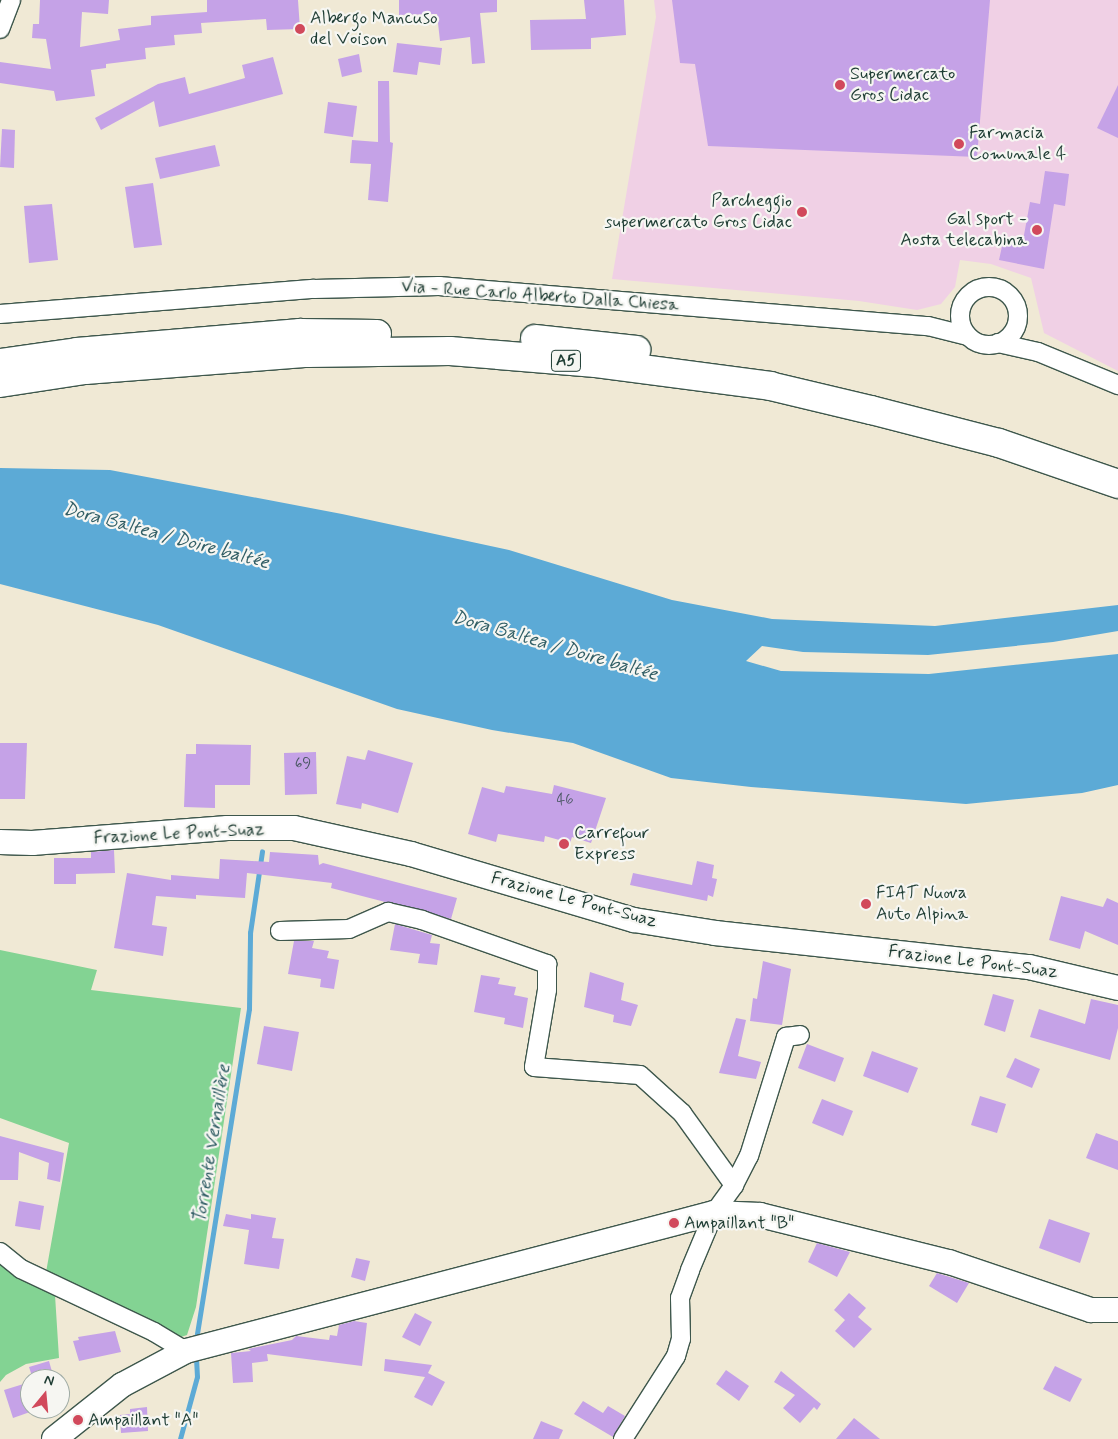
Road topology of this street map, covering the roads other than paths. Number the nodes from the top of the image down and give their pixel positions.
1 (11, 0) edge
2 (0, 29) edge
3 (962, 305) junction
4 (0, 314) edge
5 (1018, 320) junction
6 (901, 324) junction
7 (968, 336) junction
8 (998, 344) junction
9 (0, 363) edge
10 (1070, 364) junction
11 (0, 383) edge
12 (1118, 385) edge
13 (1118, 465) edge
14 (1118, 484) edge
15 (0, 842) edge
16 (280, 931) dead end
17 (1118, 988) edge
18 (800, 1035) dead end
19 (734, 1185) junction
20 (714, 1213) junction
21 (0, 1252) edge
22 (1118, 1310) edge
23 (186, 1351) junction
24 (54, 1439) edge
25 (623, 1439) edge

1 - 2 street
3 - 5 street
3 - 6 street
3 - 7 street
4 - 6 street, Via - Rue Carlo Alberto Dalla Chiesa
5 - 8 street
5 - 10 street
6 - 7 street
7 - 8 street
8 - 10 street
9 - 13 highway, A5
10 - 12 street
11 - 14 highway, A5
15 - 17 main road, Frazione Le Pont-Suaz
16 - 19 street
18 - 19 street
19 - 20 street
20 - 22 main road
20 - 23 main road
20 - 25 street
21 - 23 street
23 - 24 main road

